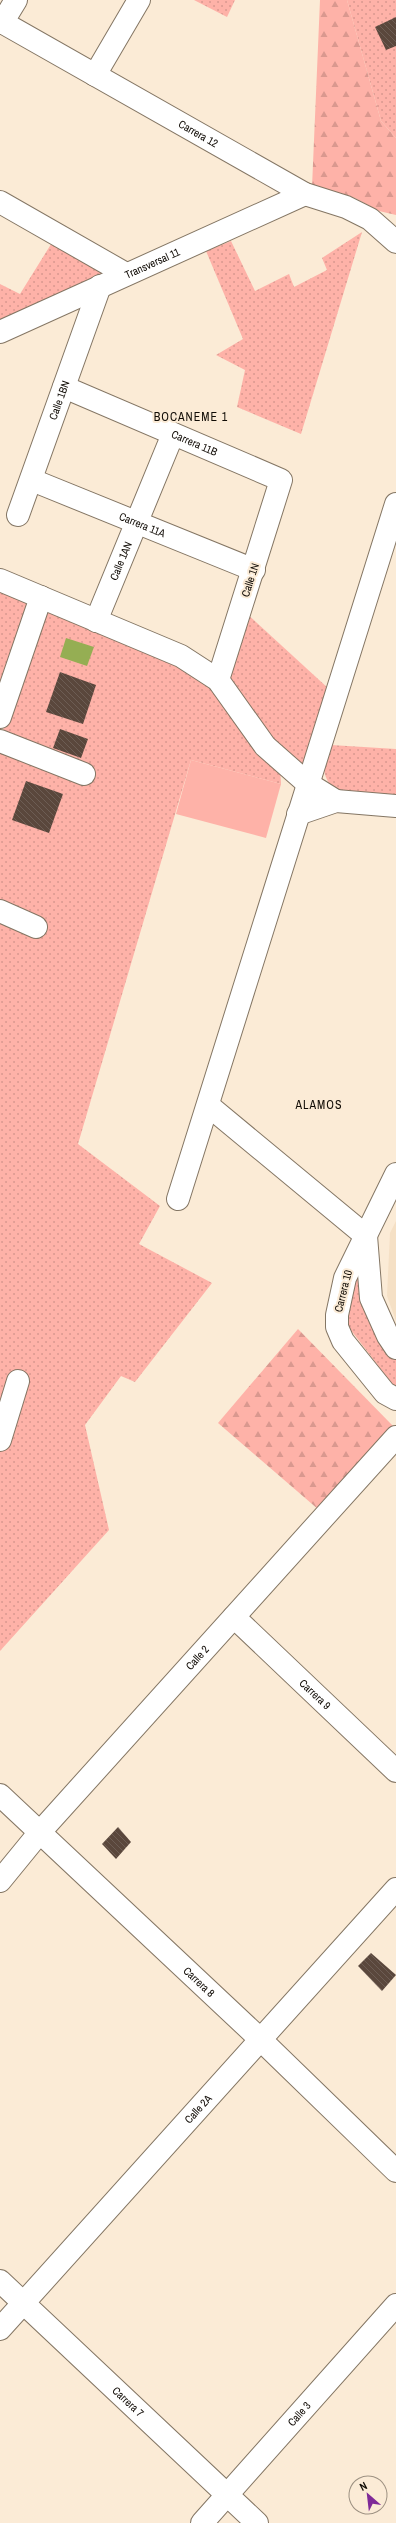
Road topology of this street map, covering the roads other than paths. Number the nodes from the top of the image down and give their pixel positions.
1 (16, 0) edge
2 (139, 0) edge
3 (1, 22) edge
4 (95, 75) junction
5 (305, 194) junction
6 (0, 202) edge
7 (396, 242) edge
8 (126, 274) junction
9 (100, 286) junction
10 (0, 332) edge
11 (64, 387) junction
12 (172, 434) junction
13 (32, 480) junction
14 (281, 480) joint
15 (396, 504) edge
16 (18, 515) dead end
17 (136, 522) junction
18 (254, 570) junction
19 (0, 580) edge
20 (42, 597) junction
21 (96, 621) junction
22 (218, 680) junction
23 (0, 717) edge
24 (0, 740) edge
25 (84, 774) dead end
26 (307, 783) junction
27 (336, 801) junction
28 (396, 806) edge
29 (298, 814) junction
30 (0, 911) edge
31 (36, 927) dead end
32 (209, 1106) junction
33 (396, 1174) edge
34 (178, 1198) dead end
35 (366, 1236) junction
36 (396, 1348) edge
37 (18, 1381) dead end
38 (396, 1399) edge
39 (396, 1437) edge
40 (0, 1440) edge
41 (234, 1617) junction
42 (396, 1771) edge
43 (0, 1795) edge
44 (40, 1832) junction
45 (0, 1881) edge
46 (396, 1889) edge
47 (260, 2039) junction
48 (396, 2171) edge
49 (0, 2281) edge
50 (24, 2303) junction
51 (396, 2305) edge
52 (0, 2329) edge
53 (228, 2496) junction
54 (202, 2523) edge
55 (257, 2523) edge

1 - 3 main road
2 - 4 main road
3 - 4 main road, Carrera 12
4 - 5 main road, Carrera 12
5 - 7 main road, Carrera 12
5 - 8 main road, Transversal 11
6 - 8 main road
8 - 9 main road, Transversal 11
9 - 10 main road, Transversal 11
9 - 11 main road, Calle 1BN
11 - 12 main road, Carrera 11B
11 - 13 main road, Calle 1BN
12 - 14 main road, Carrera 11B
12 - 17 main road, Calle 1AN
13 - 16 main road, Calle 1BN
13 - 17 main road, Carrera 11A
14 - 18 main road, Calle 1N
15 - 26 main road
17 - 18 main road, Carrera 11A
17 - 21 main road, Calle 1AN
18 - 22 main road, Calle 1N
19 - 20 main road
20 - 21 main road
20 - 23 main road
21 - 22 main road
22 - 26 main road
24 - 25 main road
26 - 27 main road
26 - 29 main road
27 - 28 main road
27 - 29 main road
29 - 32 main road
30 - 31 main road
32 - 34 main road
32 - 35 main road
33 - 35 main road
35 - 36 main road, Carrera 10
35 - 38 main road, Carrera 10
37 - 40 main road
39 - 41 main road, Calle 2
41 - 42 main road, Carrera 9
41 - 44 main road, Calle 2
43 - 44 main road, Carrera 8
44 - 45 main road, Calle 2
44 - 47 main road, Carrera 8
46 - 47 main road, Calle 2A
47 - 48 main road, Carrera 8
47 - 50 main road, Calle 2A
49 - 50 main road, Carrera 7
50 - 52 main road, Calle 2A
50 - 53 main road, Carrera 7
51 - 53 main road, Calle 3
53 - 54 main road, Calle 3
53 - 55 main road, Carrera 7

